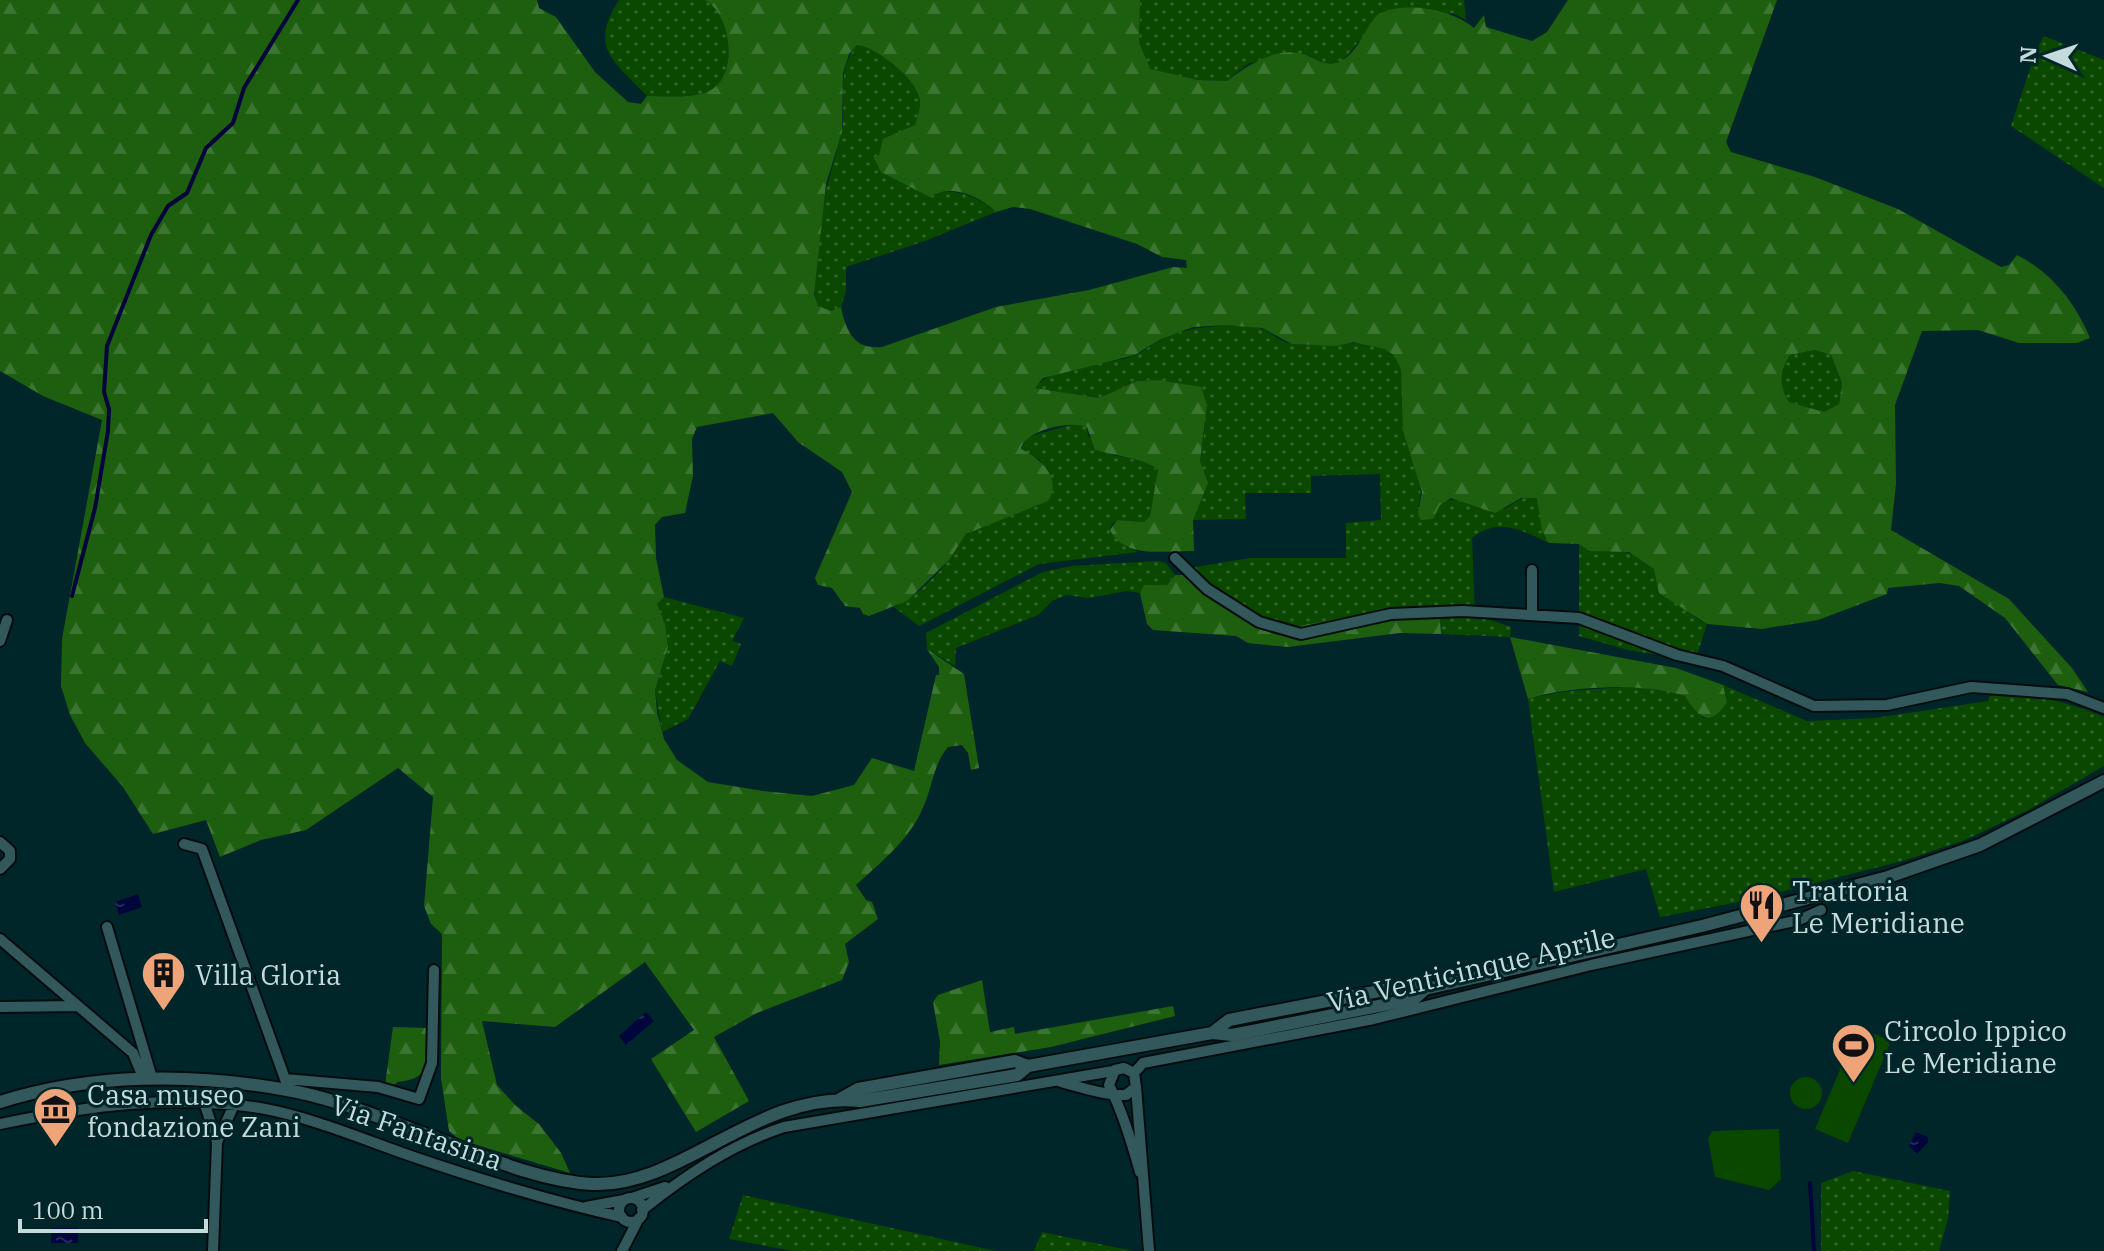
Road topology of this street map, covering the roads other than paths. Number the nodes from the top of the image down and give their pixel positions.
1 (1175, 558) dead end
2 (1532, 570) dead end
3 (1532, 614) junction
4 (7, 620) dead end
5 (0, 641) edge
6 (2104, 708) edge
7 (2104, 781) edge
8 (0, 842) edge
9 (184, 844) dead end
10 (0, 869) edge
11 (1821, 910) dead end
12 (107, 927) dead end
13 (0, 939) edge
14 (434, 970) dead end
15 (78, 1006) junction
16 (0, 1007) edge
17 (1131, 1048) junction
18 (1109, 1052) junction
19 (1114, 1071) junction
20 (1133, 1072) junction
21 (148, 1077) junction
22 (1059, 1082) junction
23 (287, 1085) junction
24 (1136, 1087) junction
25 (1114, 1093) junction
26 (0, 1094) edge
27 (23, 1095) junction
28 (0, 1102) edge
29 (204, 1102) junction
30 (234, 1105) junction
31 (0, 1124) edge
32 (217, 1142) junction
33 (1140, 1172) junction
34 (675, 1184) junction
35 (628, 1199) junction
36 (580, 1208) junction
37 (641, 1214) junction
38 (624, 1219) junction
39 (213, 1251) edge
40 (621, 1251) edge
41 (1149, 1251) edge

1 - 3 street
2 - 3 street
3 - 6 street
4 - 5 street
7 - 17 street, Via Venticinque Aprile
8 - 10 street
9 - 23 street
11 - 20 street, Via Venticinque Aprile
12 - 21 street
13 - 15 street
14 - 23 street
15 - 16 street
15 - 21 street
17 - 18 street, Via Venticinque Aprile
17 - 20 street
18 - 19 street
18 - 23 street, Via Venticinque Aprile
19 - 20 street
19 - 22 street
19 - 25 street
20 - 24 street
21 - 23 street
21 - 27 street
22 - 25 street
22 - 34 street
24 - 25 street
24 - 33 street
25 - 33 street
26 - 27 street
27 - 28 street
29 - 30 street, Via Fantasina
29 - 31 street, Via Fantasina
29 - 32 street
30 - 32 street
30 - 36 street, Via Fantasina
32 - 39 street
33 - 41 street
34 - 35 street
34 - 37 street
35 - 36 street, Via Fantasina
35 - 37 street
35 - 38 street
36 - 38 street, Via Fantasina
37 - 38 street
37 - 40 street
38 - 40 street

